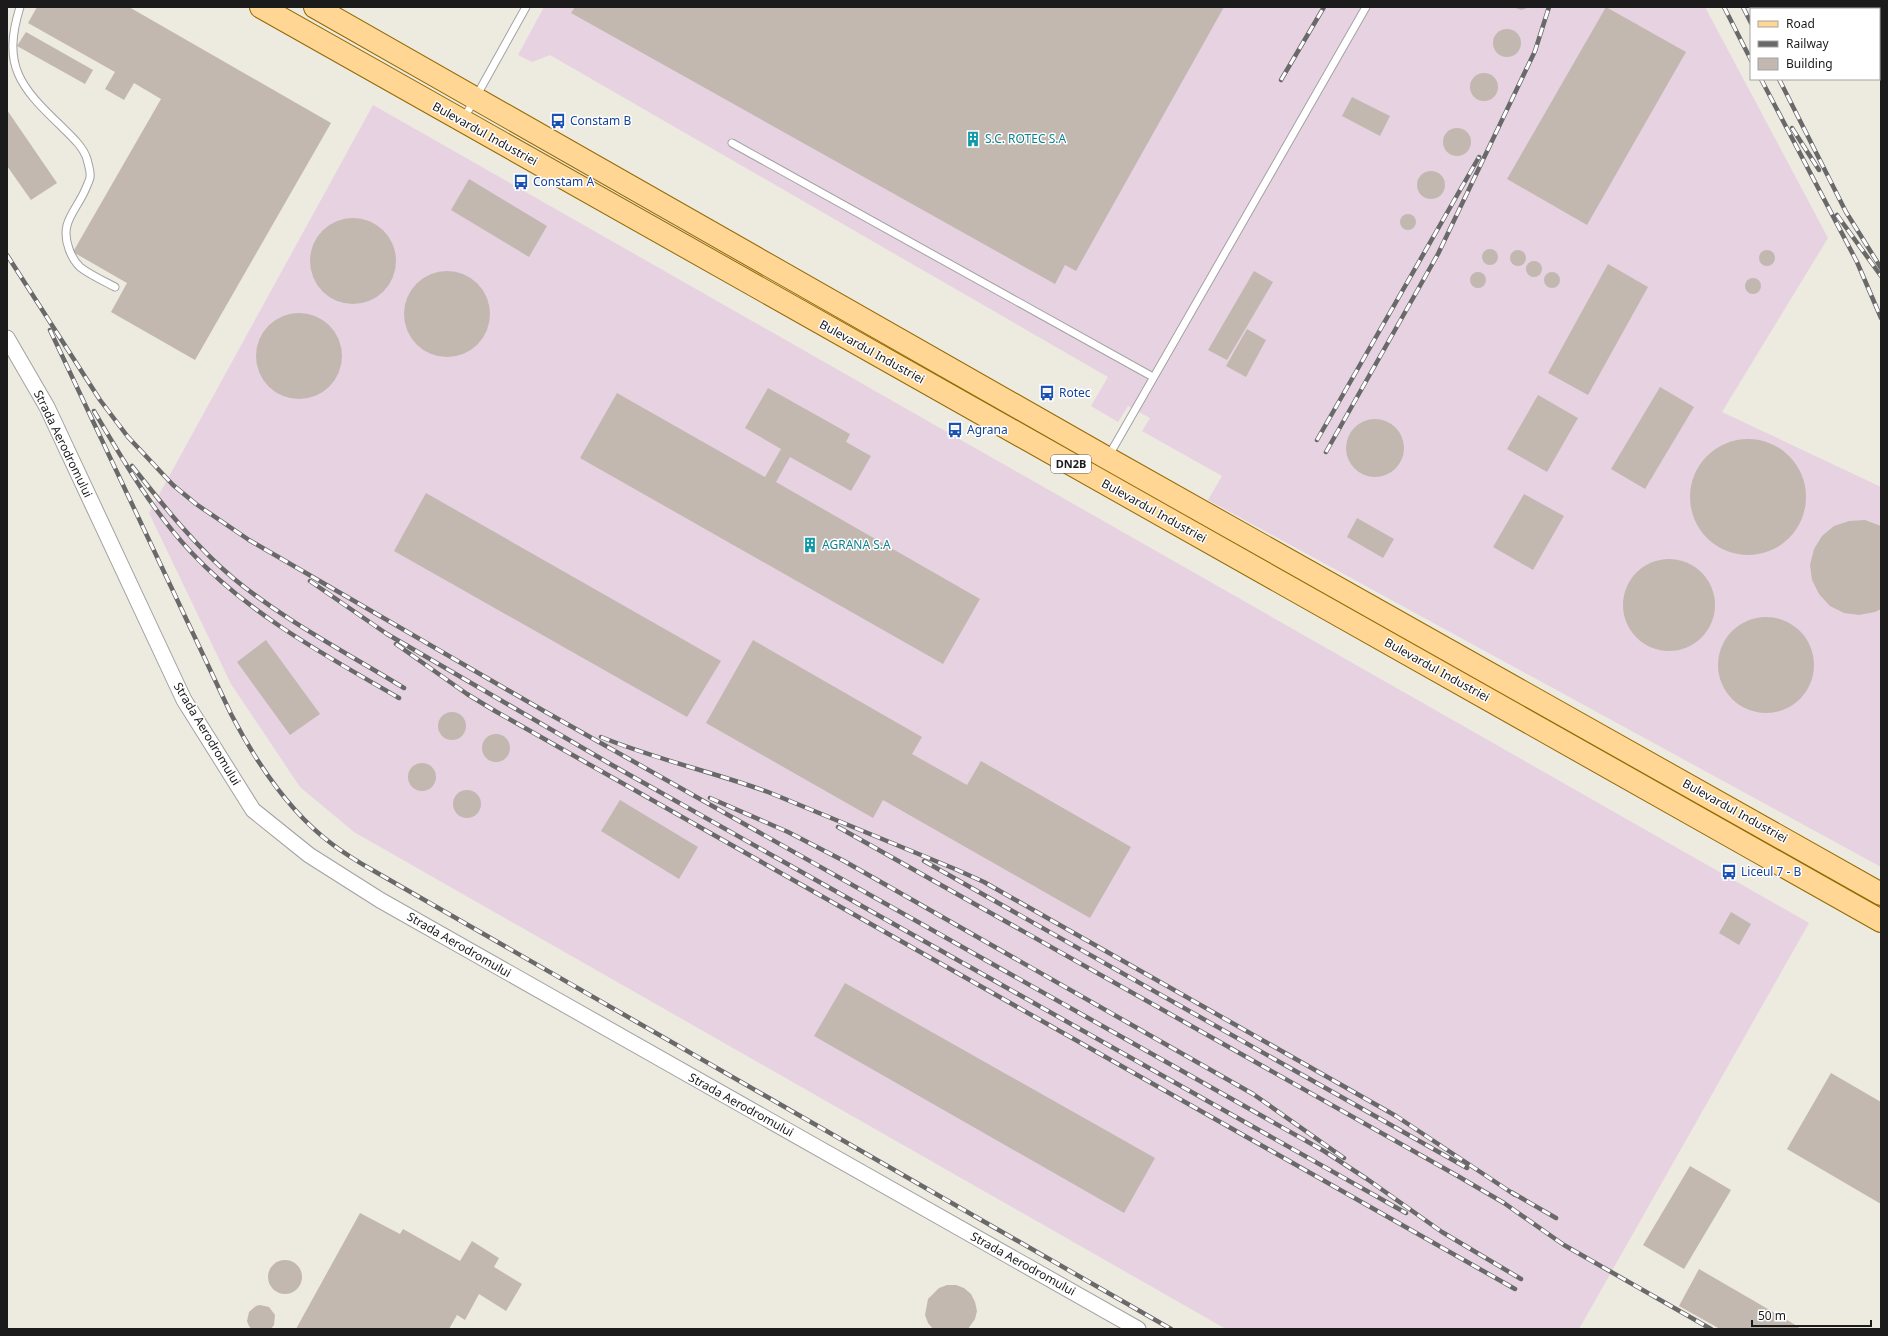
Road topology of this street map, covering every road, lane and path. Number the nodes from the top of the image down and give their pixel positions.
1 (20, 7) edge
2 (260, 7) edge
3 (315, 7) edge
4 (1366, 7) edge
5 (523, 8) edge
6 (475, 99) junction
7 (462, 122) junction
8 (732, 143) dead end
9 (114, 287) dead end
10 (7, 338) edge
11 (1153, 377) junction
12 (1101, 468) junction
13 (1881, 894) edge
14 (1881, 921) edge
15 (1138, 1329) edge

1 - 9 lane
2 - 7 main road, Bulevardul Industriei / DN2B
3 - 6 main road, Bulevardul Industriei / DN2B
4 - 11 lane
5 - 6 lane
6 - 7 lane
6 - 12 main road, Bulevardul Industriei / DN2B
7 - 12 main road, Bulevardul Industriei / DN2B
8 - 11 lane
10 - 15 street, Strada Aerodromului
11 - 12 lane
12 - 13 main road, Bulevardul Industriei / DN2B
12 - 14 main road, Bulevardul Industriei / DN2B

